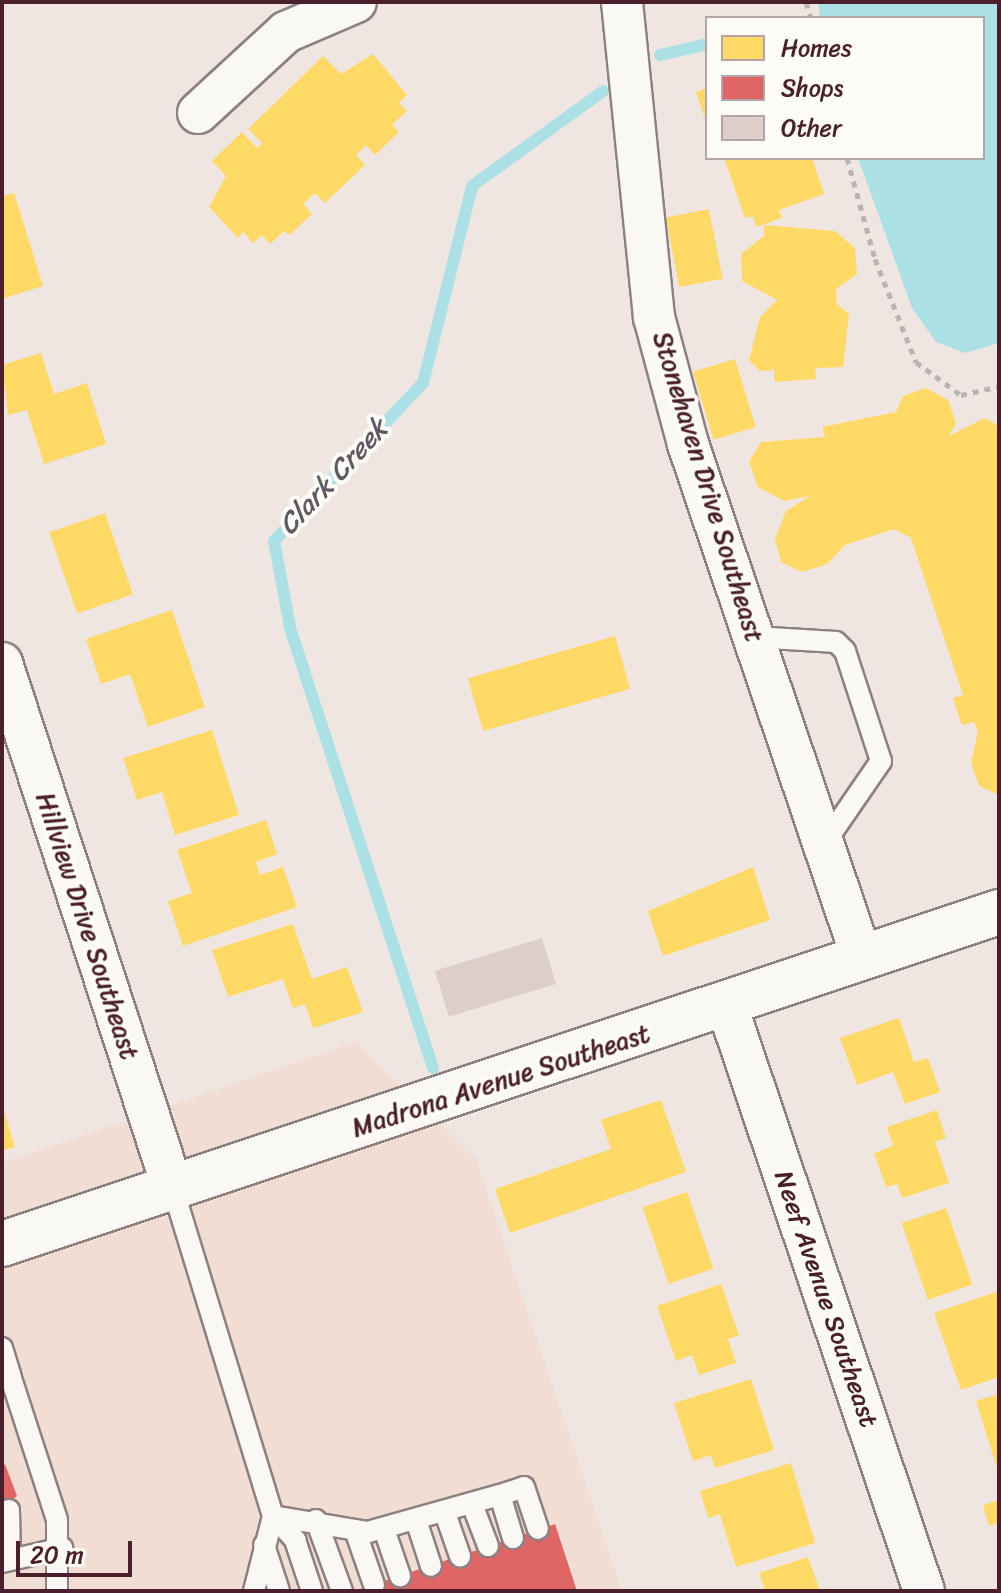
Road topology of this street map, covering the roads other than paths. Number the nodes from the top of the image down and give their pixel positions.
1 (356, 2) edge
2 (622, 2) edge
3 (198, 113) dead end
4 (754, 637) junction
5 (2, 663) edge
6 (824, 844) junction
7 (999, 912) edge
8 (862, 958) junction
9 (727, 1006) junction
10 (173, 1189) junction
11 (2, 1244) edge
12 (2, 1348) edge
13 (6, 1376) edge
14 (500, 1495) junction
15 (472, 1504) junction
16 (9, 1510) dead end
17 (445, 1513) junction
18 (273, 1516) junction
19 (316, 1520) junction
20 (417, 1523) junction
21 (384, 1529) junction
22 (538, 1529) dead end
23 (355, 1530) junction
24 (513, 1538) dead end
25 (264, 1545) junction
26 (488, 1546) dead end
27 (62, 1548) junction
28 (460, 1556) dead end
29 (6, 1561) edge
30 (431, 1566) dead end
31 (400, 1576) dead end
32 (374, 1585) dead end
33 (57, 1591) edge
34 (254, 1591) edge
35 (279, 1591) edge
36 (312, 1591) edge
37 (342, 1591) edge
38 (924, 1591) edge

1 - 3 street
2 - 4 street, Stonehaven Drive Southeast
4 - 6 street, Stonehaven Drive Southeast
4 - 6 lane
5 - 10 street, Hillview Drive Southeast
6 - 8 street, Stonehaven Drive Southeast
7 - 8 main road, Madrona Avenue Southeast
8 - 9 main road, Madrona Avenue Southeast
9 - 10 main road, Madrona Avenue Southeast
9 - 38 street, Neef Avenue Southeast
10 - 11 main road, Madrona Avenue Southeast
10 - 18 lane
12 - 13 lane
13 - 27 lane
14 - 15 lane
14 - 22 lane
14 - 24 lane
15 - 17 lane
15 - 26 lane
16 - 29 lane
17 - 20 lane
17 - 28 lane
18 - 19 lane
18 - 25 lane
18 - 36 lane
19 - 23 lane
19 - 37 lane
20 - 21 lane
20 - 30 lane
21 - 23 lane
21 - 31 lane
23 - 32 lane
25 - 34 lane
25 - 35 lane
27 - 29 lane
27 - 33 lane

